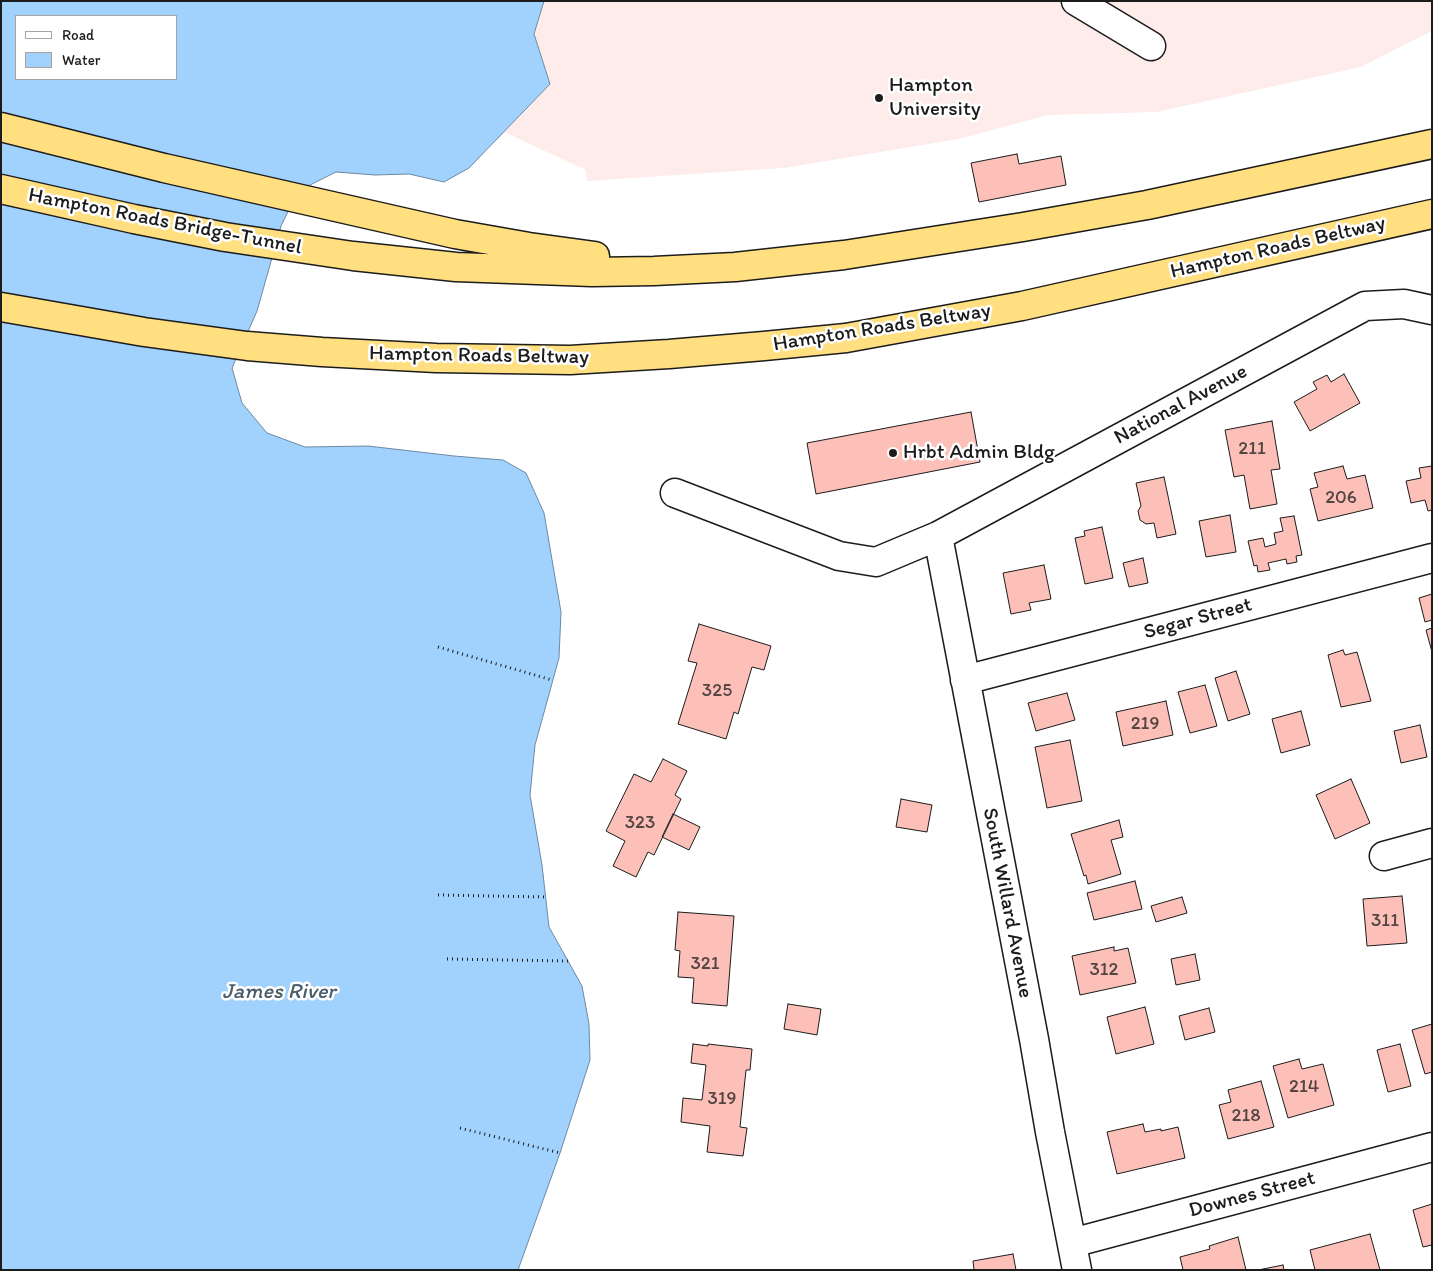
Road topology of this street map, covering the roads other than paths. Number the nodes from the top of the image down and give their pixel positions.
1 (1076, 1) edge
2 (1151, 46) dead end
3 (1, 127) edge
4 (1427, 145) edge
5 (1, 189) edge
6 (1432, 214) edge
7 (736, 267) junction
8 (1, 308) edge
9 (1432, 310) edge
10 (675, 493) dead end
11 (938, 536) junction
12 (1432, 558) edge
13 (965, 680) junction
14 (1432, 843) edge
15 (1384, 856) dead end
16 (1432, 1147) edge
17 (1072, 1243) junction
18 (1077, 1270) edge

1 - 2 street
3 - 7 highway
4 - 7 highway
5 - 7 highway, Hampton Roads Bridge-Tunnel
6 - 8 highway, Hampton Roads Beltway
9 - 11 street, National Avenue
10 - 11 street, National Avenue
11 - 13 street, South Willard Avenue
12 - 13 street, Segar Street
13 - 17 street, South Willard Avenue
14 - 15 street
16 - 17 street, Downes Street
17 - 18 street, South Willard Avenue

